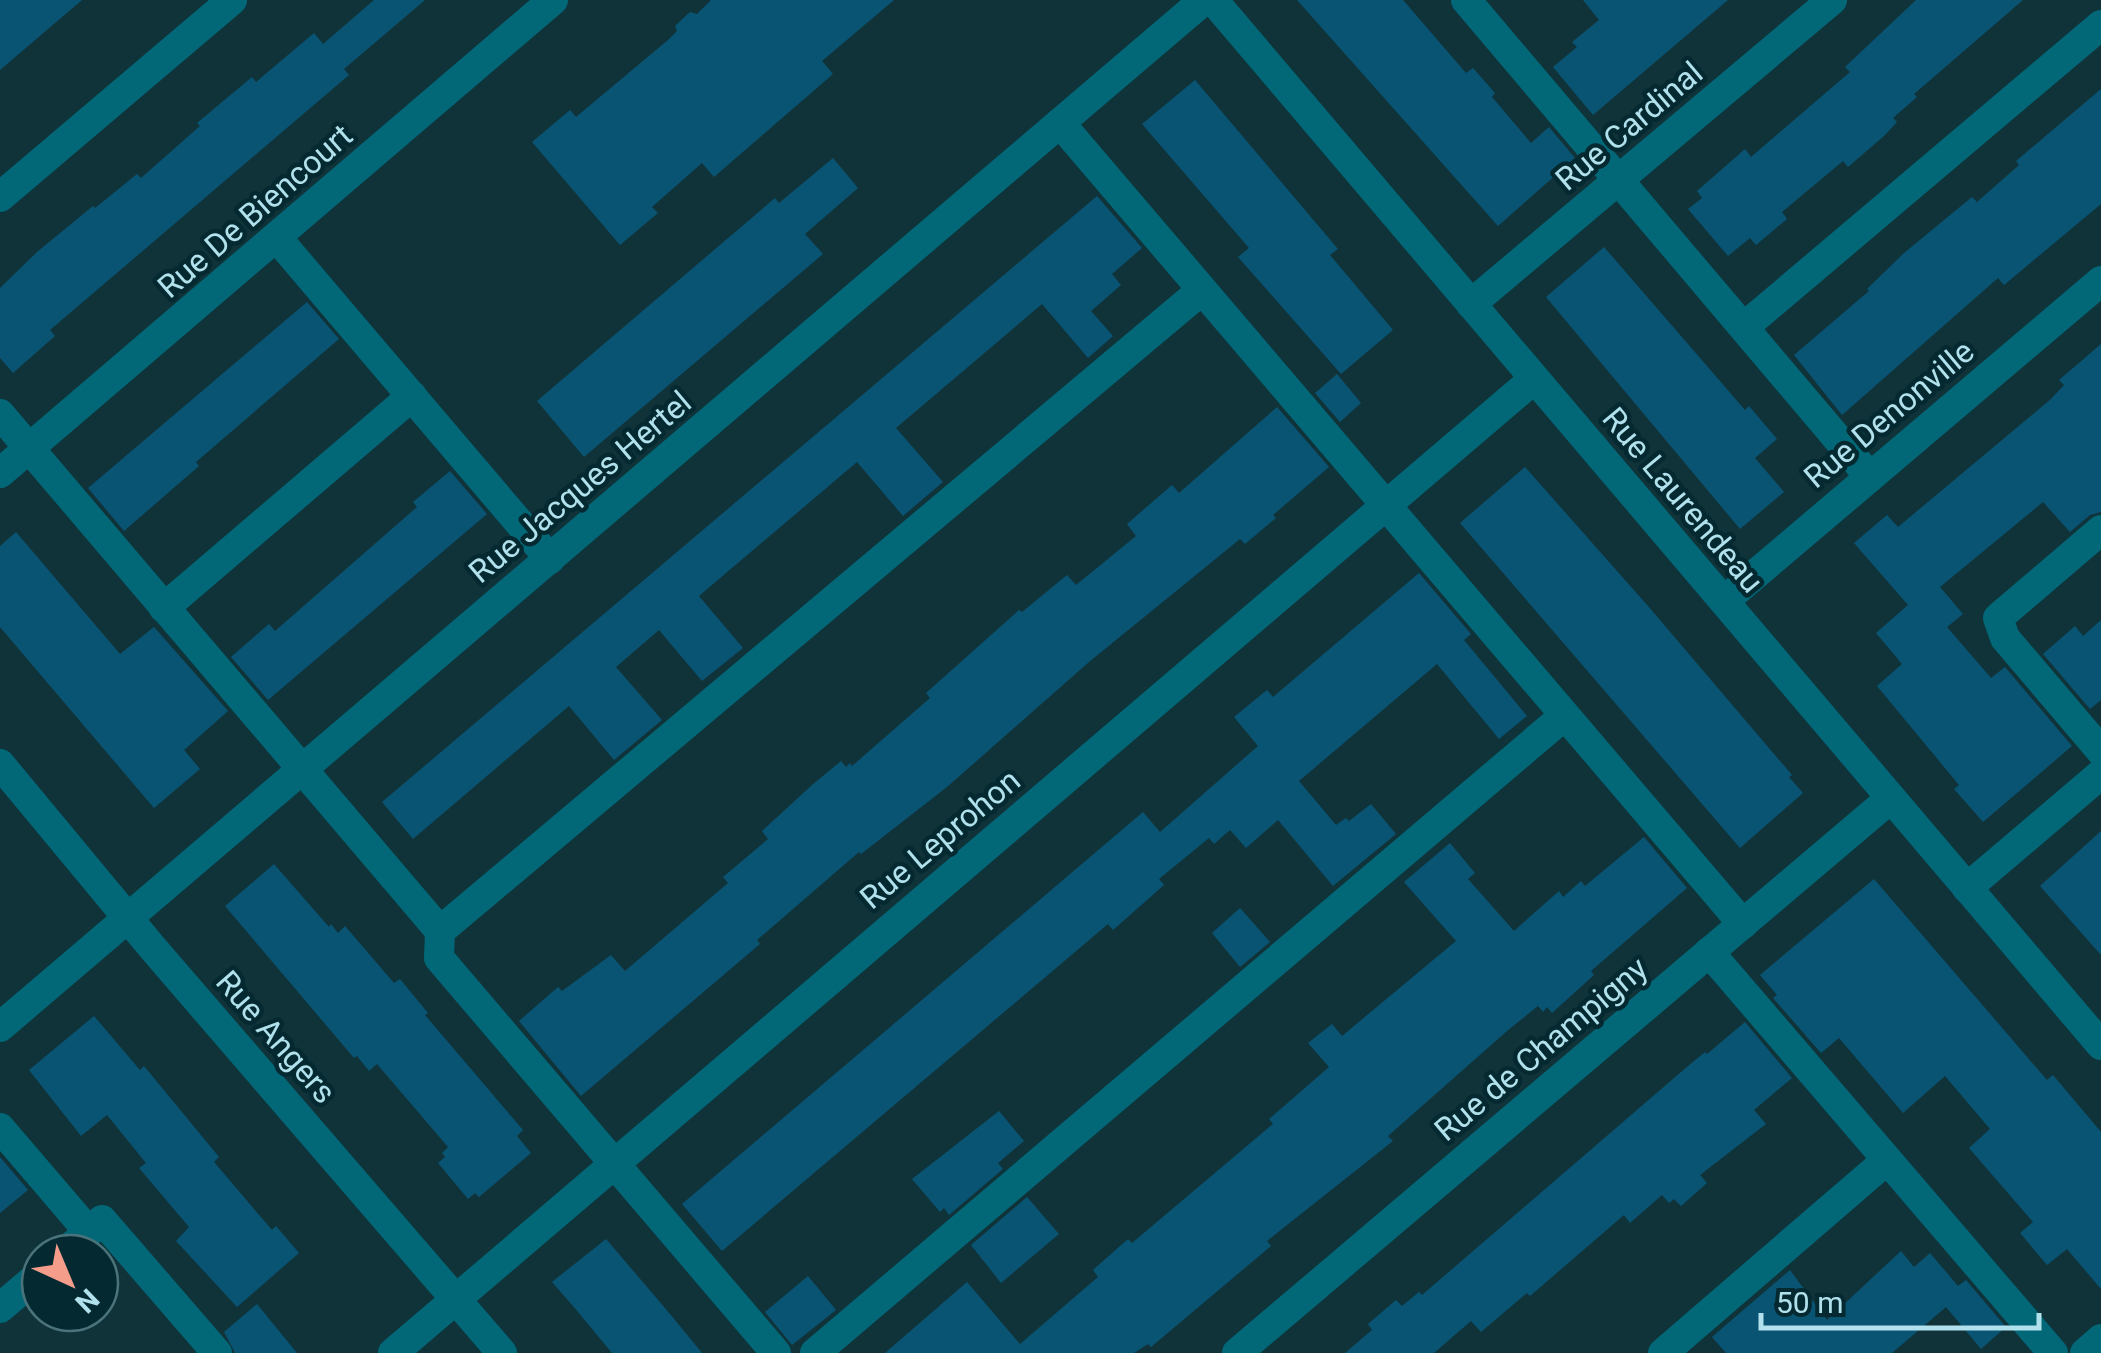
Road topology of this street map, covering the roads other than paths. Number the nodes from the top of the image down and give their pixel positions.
1 (232, 0) edge
2 (553, 0) edge
3 (1466, 0) edge
4 (1832, 0) edge
5 (1221, 4) edge
6 (2101, 25) edge
7 (1060, 123) junction
8 (1619, 182) junction
9 (0, 197) edge
10 (277, 238) junction
11 (2101, 281) edge
12 (1202, 290) junction
13 (1471, 304) junction
14 (1744, 327) junction
15 (1534, 379) junction
16 (412, 396) junction
17 (0, 414) edge
18 (28, 449) junction
19 (0, 472) edge
20 (1870, 477) junction
21 (1386, 506) junction
22 (2101, 530) edge
23 (550, 558) junction
24 (1724, 601) junction
25 (164, 608) junction
26 (1564, 716) junction
27 (2101, 750) edge
28 (0, 764) edge
29 (303, 770) junction
30 (2101, 774) edge
31 (1891, 798) junction
32 (1966, 888) junction
33 (129, 918) junction
34 (1742, 924) junction
35 (440, 931) junction
36 (1709, 952) junction
37 (0, 1026) edge
38 (2101, 1046) edge
39 (0, 1128) edge
40 (1887, 1160) junction
41 (614, 1161) junction
42 (88, 1232) joint
43 (20, 1291) edge
44 (455, 1298) junction
45 (0, 1308) edge
46 (216, 1353) edge
47 (393, 1353) edge
48 (502, 1353) edge
49 (776, 1353) edge
50 (815, 1353) edge
51 (1237, 1353) edge
52 (1663, 1353) edge
53 (2053, 1353) edge

1 - 9 street
2 - 10 street, Rue De Biencourt
3 - 8 street
4 - 8 street, Rue Cardinal
5 - 7 street, Rue Jacques Hertel
5 - 13 street, Rue Laurendeau
6 - 14 street
7 - 12 street
7 - 23 street, Rue Jacques Hertel
8 - 13 street, Rue Cardinal
8 - 14 street
10 - 16 street
10 - 18 street, Rue De Biencourt
11 - 20 street, Rue Denonville
12 - 21 street
12 - 35 street
13 - 15 street, Rue Laurendeau
14 - 20 street
15 - 21 street, Rue Leprohon
15 - 24 street, Rue Laurendeau
16 - 23 street
16 - 25 street
17 - 18 street
18 - 19 street, Rue De Biencourt
18 - 25 street
20 - 24 street, Rue Denonville
21 - 26 street
21 - 41 street, Rue Leprohon
22 - 27 street
23 - 29 street, Rue Jacques Hertel
24 - 31 street, Rue Laurendeau
25 - 29 street
26 - 34 street
26 - 50 street
28 - 33 street, Rue Angers
29 - 33 street, Rue Jacques Hertel
29 - 35 street
30 - 32 street
31 - 32 street, Rue Laurendeau
31 - 34 street, Rue de Champigny
32 - 38 street, Rue Laurendeau
33 - 37 street, Rue Jacques Hertel
33 - 44 street, Rue Angers
34 - 36 street, Rue de Champigny
35 - 41 street
36 - 40 street
36 - 51 street, Rue de Champigny
39 - 42 street
40 - 52 street
40 - 53 street
41 - 44 street, Rue Leprohon
41 - 49 street
42 - 46 street
43 - 45 street
44 - 47 street, Rue Leprohon
44 - 48 street, Rue Angers

